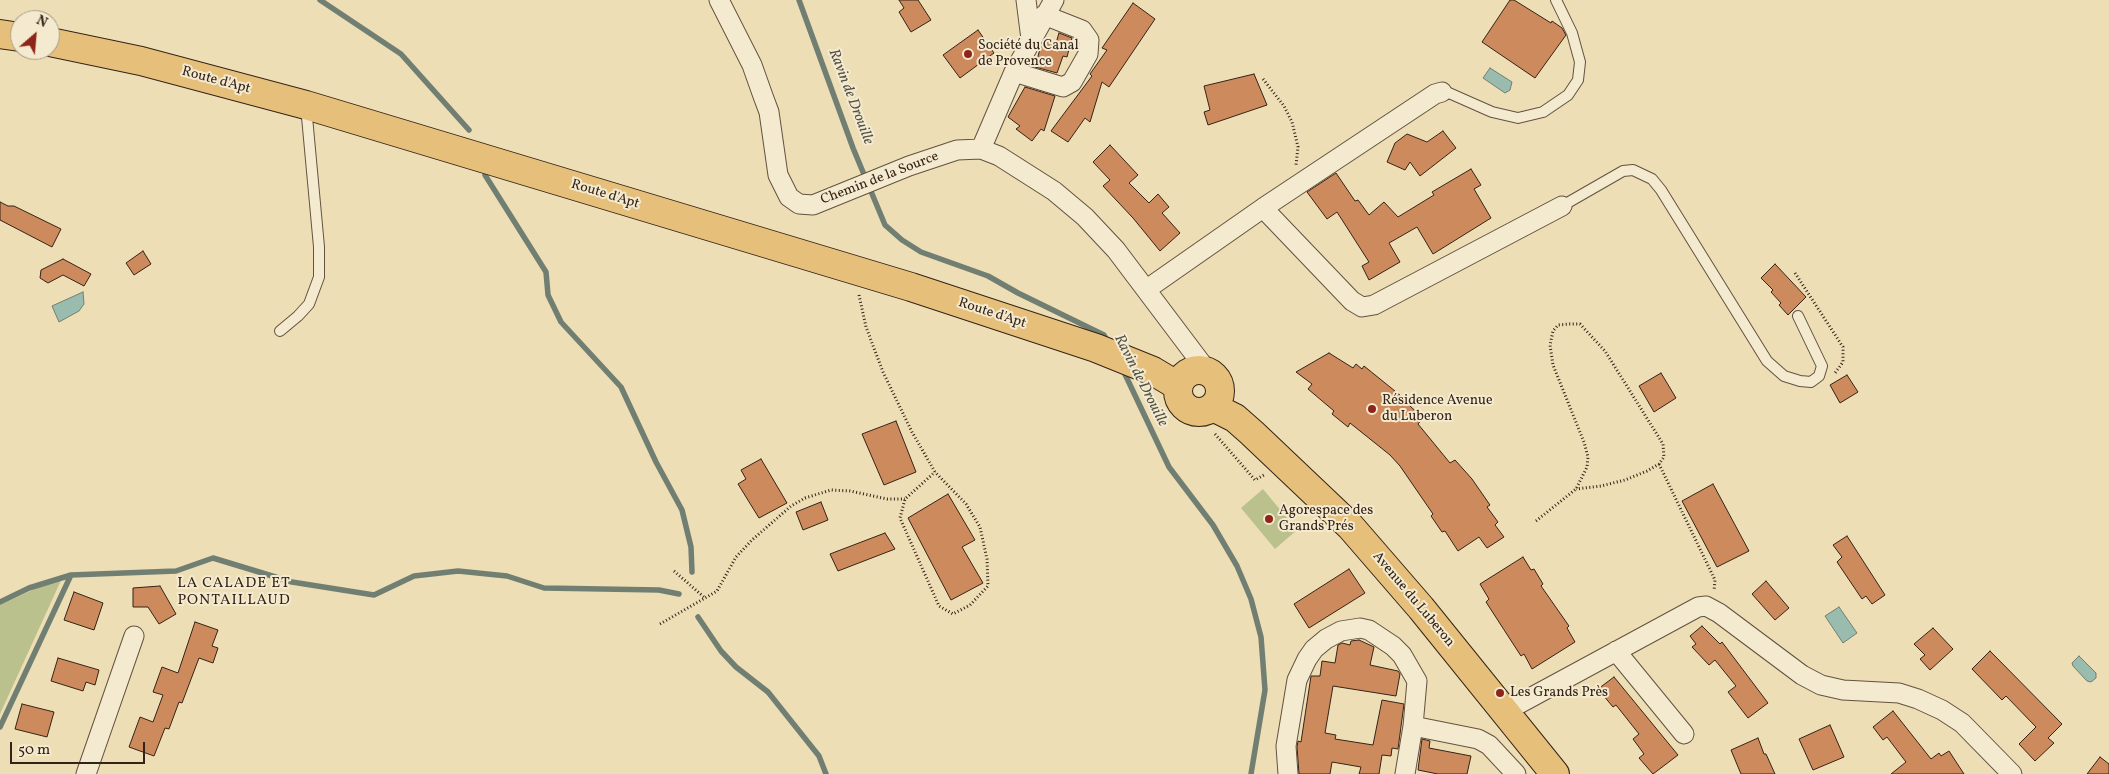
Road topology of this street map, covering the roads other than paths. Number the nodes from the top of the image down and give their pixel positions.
1 (719, 0) edge
2 (1026, 0) edge
3 (1556, 0) edge
4 (1049, 8) edge
5 (1031, 39) junction
6 (60, 44) edge
7 (1014, 72) junction
8 (1442, 92) joint
9 (306, 105) junction
10 (981, 149) junction
11 (1562, 206) joint
12 (1263, 208) junction
13 (1147, 289) junction
14 (1798, 316) dead end
15 (280, 331) dead end
16 (1203, 384) junction
17 (134, 636) dead end
18 (1616, 651) junction
19 (1510, 720) junction
20 (1413, 726) junction
21 (1684, 734) dead end
22 (1489, 745) junction
23 (86, 774) edge
24 (1288, 774) edge
25 (1405, 774) edge
26 (1516, 774) edge
27 (1554, 774) edge
28 (2012, 774) edge

1 - 10 street, Chemin de la Source
2 - 5 street
3 - 8 lane
4 - 5 street
4 - 7 street
5 - 7 street
6 - 9 main road, Route d'Apt
7 - 10 street
8 - 12 street
9 - 15 lane
9 - 16 main road, Route d'Apt
10 - 13 street, Chemin de la Source
11 - 12 street
11 - 14 lane
12 - 13 street
13 - 16 street, Chemin de la Source
16 - 19 main road, Avenue du Luberon
17 - 23 street
18 - 19 street
18 - 21 street
18 - 28 street
19 - 22 street
19 - 27 main road, Avenue du Luberon
20 - 22 street
20 - 24 street
20 - 25 street
22 - 26 street

